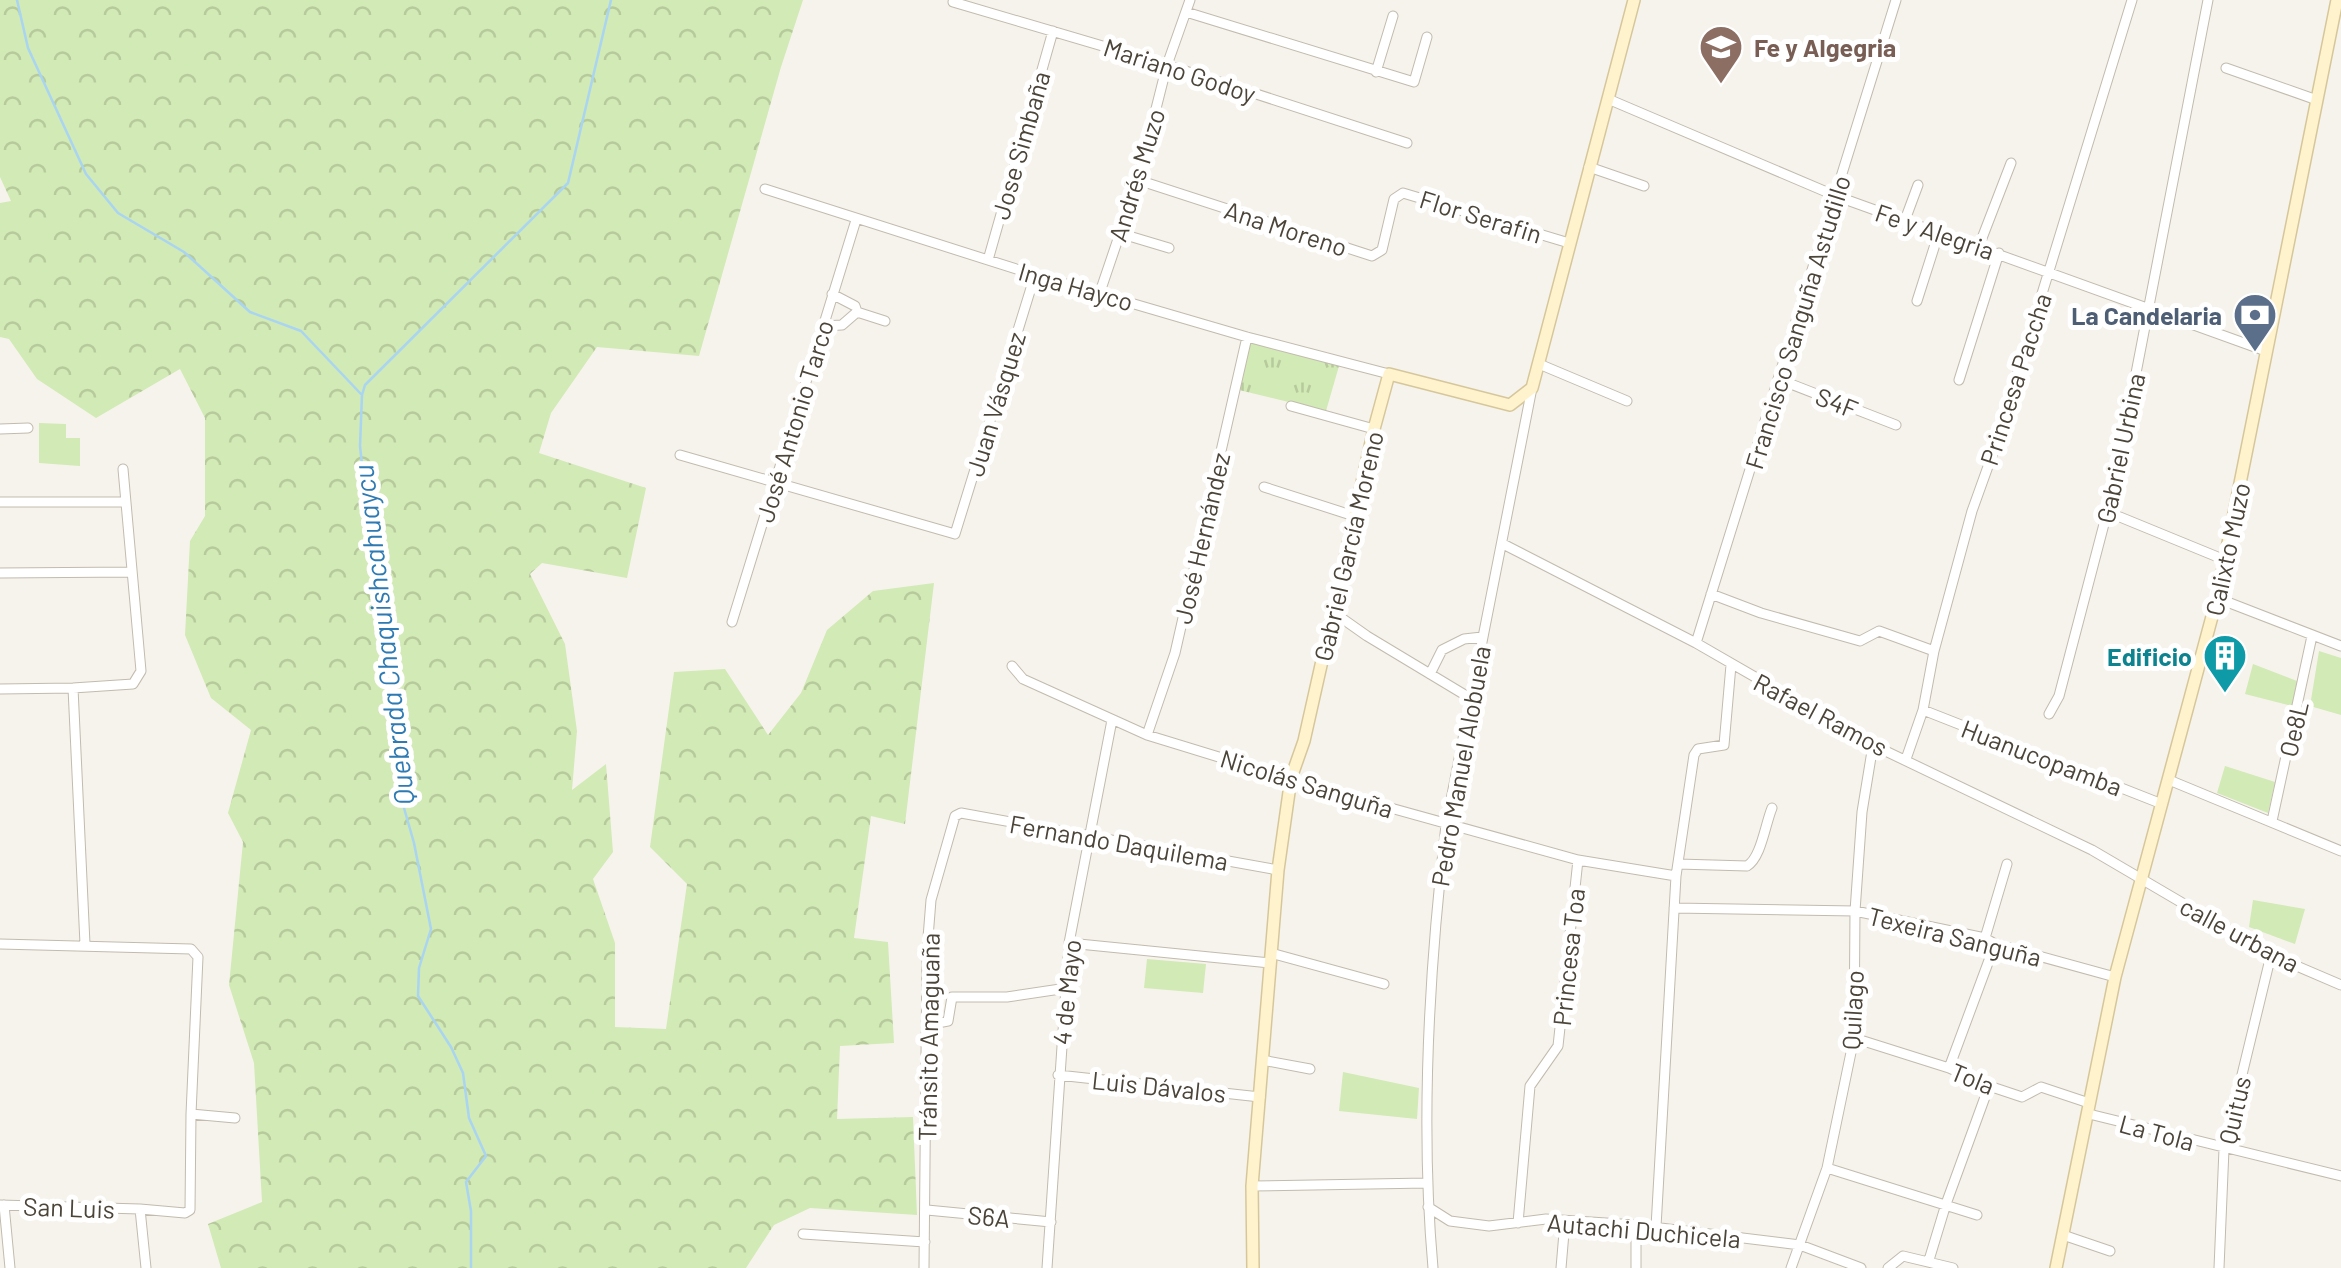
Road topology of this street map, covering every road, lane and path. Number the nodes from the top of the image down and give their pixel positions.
1 (1190, 0) edge
2 (1634, 0) edge
3 (1896, 0) edge
4 (2132, 0) edge
5 (2208, 0) edge
6 (2337, 0) edge
7 (953, 2) edge
8 (1186, 12) junction
9 (1393, 16) dead end
10 (1054, 30) junction
11 (1426, 36) dead end
12 (1167, 65) junction
13 (2226, 68) dead end
14 (1376, 72) junction
15 (1608, 99) junction
16 (2317, 100) junction
17 (1407, 142) dead end
18 (2011, 164) dead end
19 (1589, 167) junction
20 (1138, 180) junction
21 (1918, 185) dead end
22 (1644, 186) dead end
23 (765, 188) dead end
24 (1836, 196) junction
25 (1394, 198) joint
26 (856, 220) junction
27 (1905, 220) junction
28 (1939, 232) junction
29 (1119, 233) junction
30 (1569, 243) junction
31 (1979, 246) junction
32 (1170, 248) dead end
33 (1999, 253) junction
34 (988, 260) junction
35 (2050, 271) junction
36 (1034, 274) junction
37 (1100, 292) junction
38 (832, 294) junction
39 (1917, 301) dead end
40 (2148, 309) junction
41 (857, 312) junction
42 (885, 320) dead end
43 (823, 326) junction
44 (1247, 337) junction
45 (2266, 351) junction
46 (1539, 364) junction
47 (1390, 374) junction
48 (1778, 380) junction
49 (1958, 380) dead end
50 (1532, 388) junction
51 (1627, 401) dead end
52 (1292, 406) dead end
53 (1896, 425) dead end
54 (0, 428) edge
55 (28, 428) dead end
56 (1374, 429) junction
57 (680, 454) dead end
58 (123, 469) dead end
59 (776, 481) junction
60 (1264, 488) dead end
61 (0, 502) edge
62 (125, 502) junction
63 (1354, 516) junction
64 (2120, 517) dead end
65 (1503, 544) junction
66 (2225, 560) junction
67 (132, 572) junction
68 (0, 573) edge
69 (1710, 594) junction
70 (2217, 598) junction
71 (1333, 612) junction
72 (732, 622) dead end
73 (2312, 636) junction
74 (1482, 637) junction
75 (1696, 642) junction
76 (2341, 646) edge
77 (1934, 651) junction
78 (1732, 665) junction
79 (1012, 666) dead end
80 (1430, 674) junction
81 (73, 688) junction
82 (0, 689) edge
83 (1470, 698) junction
84 (1923, 710) junction
85 (2049, 714) dead end
86 (1112, 720) junction
87 (1146, 735) junction
88 (1874, 745) junction
89 (1906, 759) junction
90 (1291, 778) junction
91 (2169, 780) junction
92 (2162, 804) junction
93 (1772, 808) dead end
94 (961, 813) joint
95 (2272, 821) junction
96 (1446, 825) junction
97 (1091, 836) junction
98 (2341, 851) edge
99 (1578, 860) junction
100 (1678, 864) junction
101 (2007, 864) dead end
102 (1278, 870) junction
103 (1676, 876) junction
104 (2142, 880) junction
105 (1674, 908) junction
106 (1855, 912) junction
107 (1990, 941) junction
108 (1069, 943) junction
109 (0, 944) edge
110 (85, 944) junction
111 (2271, 954) junction
112 (1270, 958) junction
113 (2115, 977) junction
114 (1384, 984) dead end
115 (2341, 985) edge
116 (1067, 988) junction
117 (927, 1025) junction
118 (1854, 1038) junction
119 (1262, 1060) junction
120 (1949, 1068) junction
121 (1310, 1069) dead end
122 (1058, 1075) junction
123 (1989, 1086) junction
124 (1260, 1097) junction
125 (2089, 1108) junction
126 (192, 1114) junction
127 (235, 1118) dead end
128 (2224, 1149) junction
129 (1827, 1168) junction
130 (2341, 1176) edge
131 (1427, 1184) junction
132 (1252, 1186) junction
133 (1946, 1204) junction
134 (2, 1205) edge
135 (1428, 1208) junction
136 (140, 1209) junction
137 (927, 1210) junction
138 (1976, 1215) dead end
139 (1565, 1221) junction
140 (1051, 1222) junction
141 (1518, 1223) junction
142 (1636, 1225) junction
143 (1656, 1227) junction
144 (803, 1234) dead end
145 (2063, 1235) junction
146 (925, 1242) junction
147 (1800, 1245) junction
148 (2110, 1251) dead end
149 (1930, 1260) junction
150 (1432, 1266) edge
151 (10, 1268) edge
152 (146, 1268) edge
153 (924, 1268) edge
154 (1047, 1268) edge
155 (1253, 1268) edge
156 (1562, 1268) edge
157 (1636, 1268) edge
158 (1791, 1268) edge
159 (1861, 1268) edge
160 (1888, 1268) edge
161 (1953, 1268) edge
162 (2056, 1268) edge
163 (2218, 1268) edge

1 - 8 street, Andrés Muzo
2 - 15 street
3 - 24 street, Francisco Sanguña Astudillo
4 - 35 street, Princesa Paccha
5 - 40 street, Gabriel Urbina
6 - 16 street, Calixto Muzo
7 - 10 street, Mariano Godoy
8 - 12 street, Andrés Muzo
8 - 14 street
9 - 14 street
10 - 12 street, Mariano Godoy
10 - 34 street, Jose Simbaña
11 - 14 street
12 - 17 street, Mariano Godoy
12 - 20 street, Andrés Muzo
13 - 16 street
15 - 19 street
15 - 24 street, Fe y Alegria
16 - 45 street, Calixto Muzo
18 - 31 street
19 - 22 street
19 - 30 street
20 - 25 street, Ana Moreno
20 - 29 street, Andrés Muzo
21 - 27 street
23 - 26 street, Inga Hayco
24 - 27 street, Fe y Alegria
24 - 48 street, Francisco Sanguña Astudillo
25 - 30 street, Flor Serafin
26 - 34 street, Inga Hayco
26 - 38 street, José Antonio Tarco
27 - 28 street, Fe y Alegria
28 - 31 street, Fe y Alegria
28 - 39 street
29 - 32 street
29 - 37 street, Andrés Muzo
30 - 46 street
31 - 33 street, Fe y Alegria
33 - 35 street, Fe y Alegria
33 - 49 street
34 - 36 street, Inga Hayco
35 - 40 street, Fe y Alegria
35 - 77 street, Princesa Paccha
36 - 37 street, Inga Hayco
36 - 59 street, Juan Vásquez
37 - 44 street, Inga Hayco
38 - 41 street
38 - 43 street, José Antonio Tarco
40 - 45 street, Fe y Alegria
40 - 85 street, Gabriel Urbina
41 - 42 street
41 - 43 street
43 - 59 street, José Antonio Tarco
44 - 47 street, Inga Hayco
44 - 87 street, José Hernández
45 - 66 street, Calixto Muzo
46 - 50 street
46 - 51 street
47 - 50 street
47 - 56 street, Gabriel García Moreno
48 - 53 street, S4F
48 - 69 street, Francisco Sanguña Astudillo
50 - 65 street, Pedro Manuel Alobuela
52 - 56 street
54 - 55 street
56 - 63 street, Gabriel García Moreno
57 - 59 street
58 - 62 street
59 - 72 street, José Antonio Tarco
60 - 63 street
61 - 62 street
62 - 67 street
63 - 71 street, Gabriel García Moreno
64 - 66 street
65 - 74 street, Pedro Manuel Alobuela
65 - 75 street, Rafael Ramos
66 - 70 street, Calixto Muzo
67 - 68 street
67 - 81 street
69 - 75 street, Francisco Sanguña Astudillo
69 - 77 street
70 - 73 street
70 - 91 street, Calixto Muzo
71 - 80 street
71 - 90 street, Gabriel García Moreno
73 - 76 street
73 - 95 street, Oe8L
74 - 80 street
74 - 83 street, Pedro Manuel Alobuela
75 - 78 street, Rafael Ramos
77 - 84 street, Princesa Paccha
78 - 88 street, Rafael Ramos
78 - 100 street
79 - 86 street, Nicolás Sanguña
80 - 83 street
81 - 82 street
81 - 110 street
83 - 96 street, Pedro Manuel Alobuela
84 - 89 street, Princesa Paccha
84 - 92 street, Huanucopamba
86 - 87 street, Nicolás Sanguña
86 - 97 street, 4 de Mayo
87 - 90 street, Nicolás Sanguña
88 - 89 street, Rafael Ramos
88 - 106 street, Quilago
89 - 104 street, Rafael Ramos
90 - 96 street, Nicolás Sanguña
90 - 102 street, Gabriel García Moreno
91 - 92 street, Calixto Muzo
91 - 95 street
92 - 104 street, Calixto Muzo
93 - 100 street
94 - 97 street, Fernando Daquilema
94 - 117 street, Tránsito Amaguaña
95 - 98 street
96 - 99 street, Nicolás Sanguña
96 - 131 street, Pedro Manuel Alobuela
97 - 102 street, Fernando Daquilema
97 - 108 street, 4 de Mayo
99 - 103 street, Nicolás Sanguña
99 - 141 street, Princesa Toa
100 - 103 street
101 - 107 street
102 - 112 street, Gabriel García Moreno
103 - 105 street
104 - 111 street, calle urbana
104 - 113 street, Calixto Muzo
105 - 106 street, Texeira Sanguña
105 - 143 street
106 - 107 street, Texeira Sanguña
106 - 118 street, Quilago
107 - 113 street, Texeira Sanguña
107 - 120 street
108 - 112 street
108 - 116 street, 4 de Mayo
109 - 110 street
110 - 126 street
111 - 115 street, calle urbana
111 - 128 street, Quitus
112 - 114 street
112 - 119 street, Gabriel García Moreno
113 - 125 street, Calixto Muzo
116 - 117 street
116 - 122 street, 4 de Mayo
117 - 137 street, Tránsito Amaguaña
118 - 120 street, Tola
118 - 129 street, Quilago
119 - 121 street
119 - 124 street, Gabriel García Moreno
120 - 123 street, Tola
122 - 124 street, Luis Dávalos
122 - 140 street, 4 de Mayo
123 - 125 street, Tola
123 - 133 street
124 - 132 street, Gabriel García Moreno
125 - 128 street, La Tola
125 - 145 street, Calixto Muzo
126 - 127 street
126 - 136 street
128 - 130 street, La Tola
128 - 163 street, Quitus
129 - 133 street
129 - 147 street, Quilago
131 - 132 street
131 - 135 street, Pedro Manuel Alobuela
132 - 155 street, Gabriel García Moreno
133 - 138 street
133 - 149 street
134 - 136 street, San Luis
134 - 151 street
135 - 141 street, Autachi Duchicela
135 - 150 street, Pedro Manuel Alobuela
136 - 152 street, San Luis
137 - 140 street, S6A
137 - 146 street, Tránsito Amaguaña
139 - 141 street, Autachi Duchicela
139 - 142 street, Autachi Duchicela
139 - 156 street
140 - 154 street, 4 de Mayo
142 - 143 street, Autachi Duchicela
142 - 157 street
143 - 147 street, Autachi Duchicela
144 - 146 street
145 - 148 street
145 - 162 street, Calixto Muzo
146 - 153 street, Tránsito Amaguaña
147 - 158 street, Quilago
147 - 159 street, Autachi Duchicela
149 - 160 street
149 - 161 street

